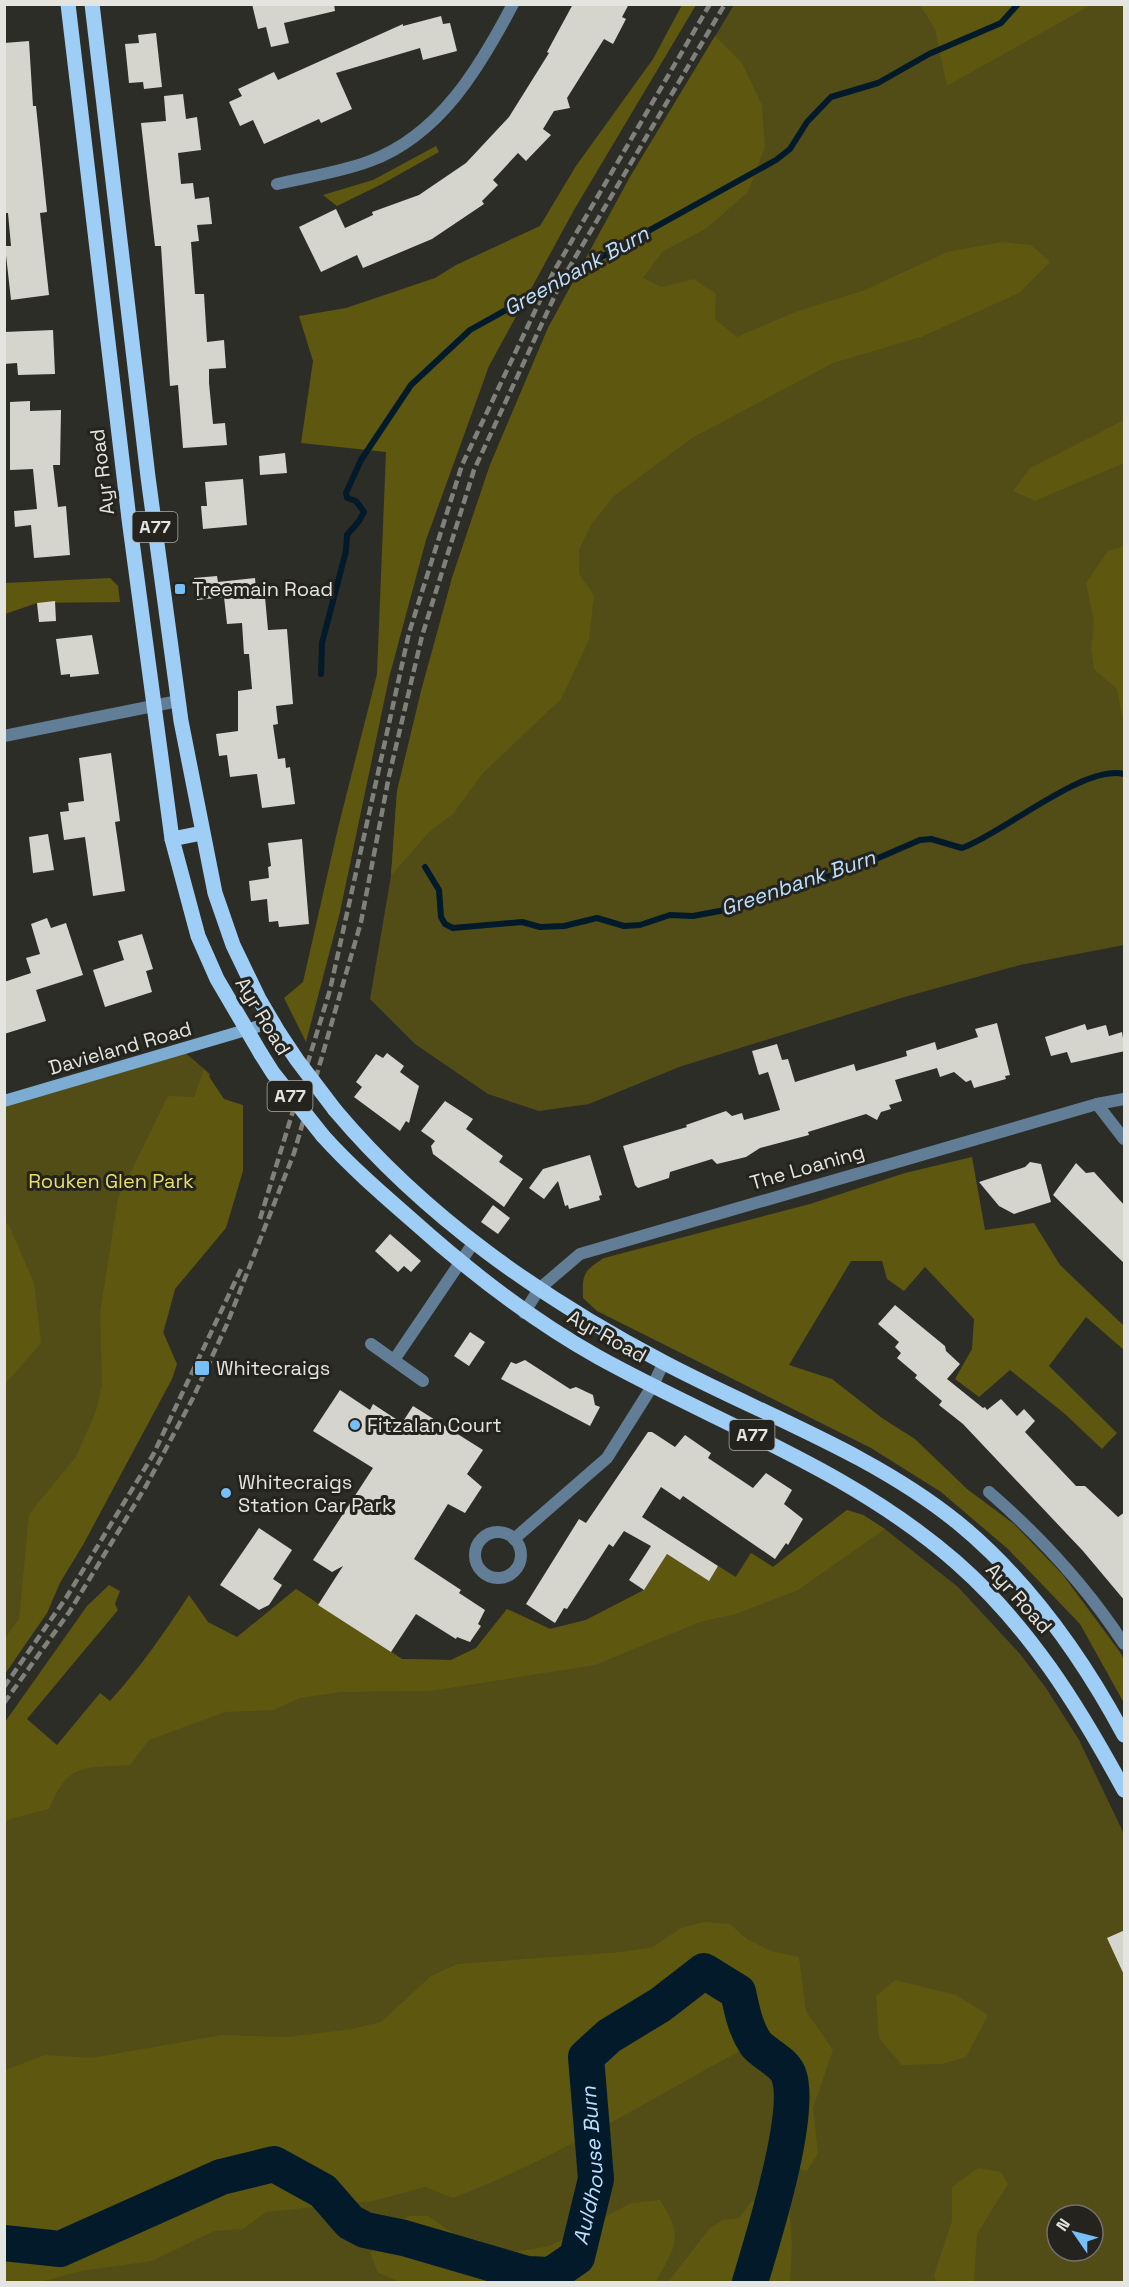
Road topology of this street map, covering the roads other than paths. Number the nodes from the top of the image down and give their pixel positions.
1 (68, 4) edge
2 (92, 4) edge
3 (513, 4) edge
4 (109, 153) junction
5 (86, 157) junction
6 (276, 184) dead end
7 (178, 701) junction
8 (154, 706) junction
9 (4, 736) edge
10 (202, 833) junction
11 (172, 839) junction
12 (276, 1028) junction
13 (247, 1032) junction
14 (1125, 1099) edge
15 (4, 1101) edge
16 (1097, 1104) junction
17 (1125, 1139) edge
18 (474, 1242) junction
19 (459, 1262) junction
20 (539, 1289) junction
21 (524, 1313) junction
22 (371, 1344) dead end
23 (394, 1360) junction
24 (664, 1362) junction
25 (423, 1381) dead end
26 (653, 1385) junction
27 (989, 1492) dead end
28 (514, 1539) dead end
29 (1125, 1644) edge
30 (1125, 1735) edge
31 (1125, 1790) edge

1 - 5 main road, Ayr Road / A77
2 - 4 main road, Ayr Road / A77
3 - 6 street
4 - 5 main road
4 - 7 main road, Ayr Road / A77
5 - 8 main road, Ayr Road / A77
7 - 8 street
7 - 10 main road, Ayr Road / A77
8 - 9 street
8 - 11 main road, Ayr Road / A77
10 - 11 main road
10 - 12 main road, Ayr Road / A77
11 - 13 main road, Ayr Road / A77
12 - 13 street, Davieland Road
12 - 18 main road, Ayr Road / A77, bridge
13 - 15 street, Davieland Road
13 - 19 main road, Ayr Road / A77, bridge
14 - 16 street, The Loaning
16 - 17 street
16 - 20 street, The Loaning
18 - 19 street
18 - 20 main road, Ayr Road / A77
19 - 21 main road, Ayr Road / A77
19 - 23 street
20 - 21 street, The Loaning
20 - 24 main road, Ayr Road / A77
21 - 26 main road, Ayr Road / A77
22 - 23 street
23 - 25 street
24 - 26 street
24 - 30 main road, Ayr Road / A77
26 - 28 street
26 - 31 main road, Ayr Road / A77
27 - 29 street

